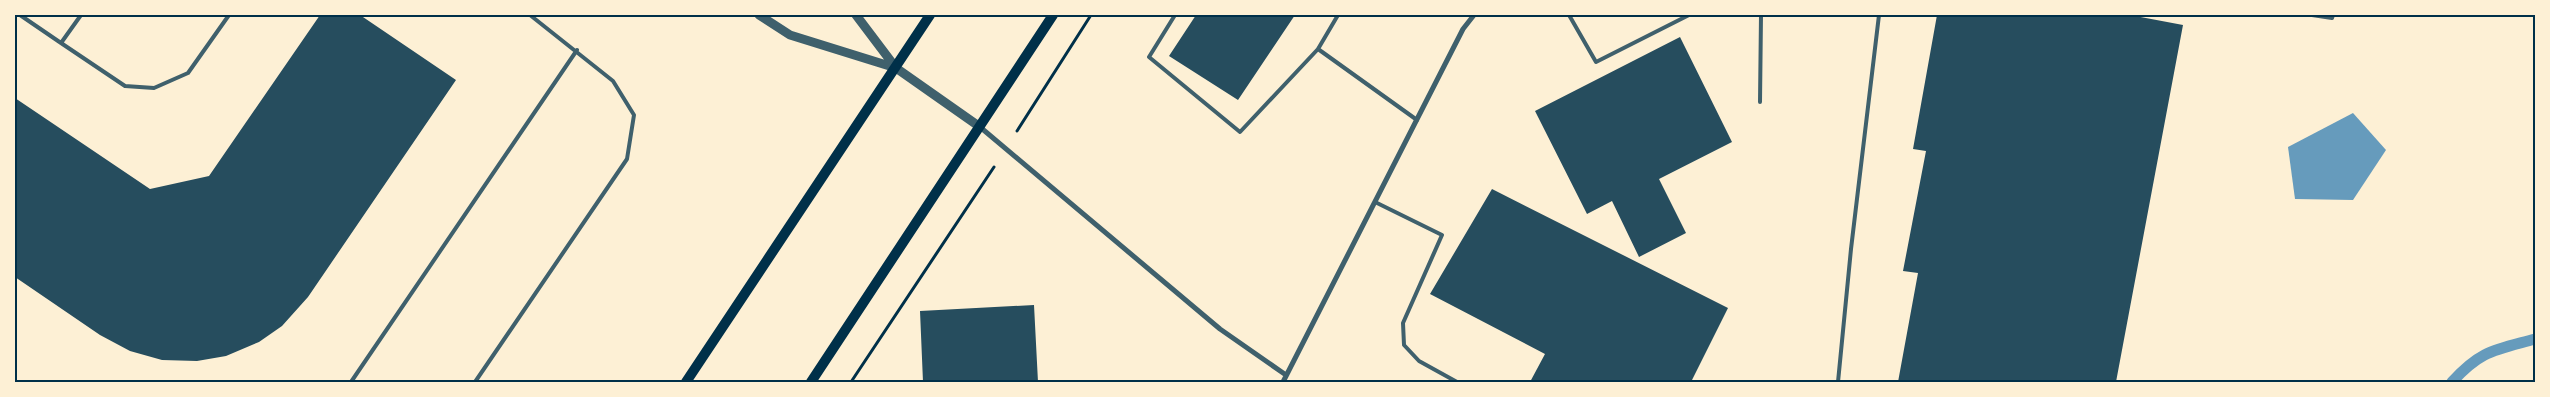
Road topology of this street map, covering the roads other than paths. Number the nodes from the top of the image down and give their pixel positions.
1 (20, 15) edge
2 (81, 15) edge
3 (229, 15) edge
4 (530, 15) edge
5 (760, 15) edge
6 (856, 15) edge
7 (930, 15) edge
8 (1053, 15) edge
9 (1175, 15) edge
10 (1338, 15) edge
11 (1474, 15) edge
12 (1569, 15) edge
13 (1689, 15) edge
14 (1761, 15) edge
15 (1879, 15) edge
16 (2312, 15) edge
17 (2332, 15) edge
18 (61, 42) junction
19 (1318, 49) junction
20 (578, 50) junction
21 (896, 68) junction
22 (1760, 102) dead end
23 (1417, 120) junction
24 (980, 127) junction
25 (1374, 202) junction
26 (1286, 375) junction
27 (351, 382) edge
28 (475, 382) edge
29 (686, 382) edge
30 (811, 382) edge
31 (1283, 382) edge
32 (1457, 382) edge
33 (1838, 382) edge

1 - 18 lane
2 - 18 lane
3 - 18 lane
4 - 20 lane
5 - 21 street
6 - 21 street
7 - 21 main road
8 - 24 main road
9 - 19 lane
10 - 19 lane
11 - 23 street
12 - 13 lane
14 - 22 lane
15 - 33 lane
16 - 17 lane
19 - 23 lane
20 - 27 lane
20 - 28 lane
21 - 24 street
21 - 29 main road
23 - 25 street
24 - 26 street
24 - 30 main road
25 - 26 street
25 - 32 lane
26 - 31 street

